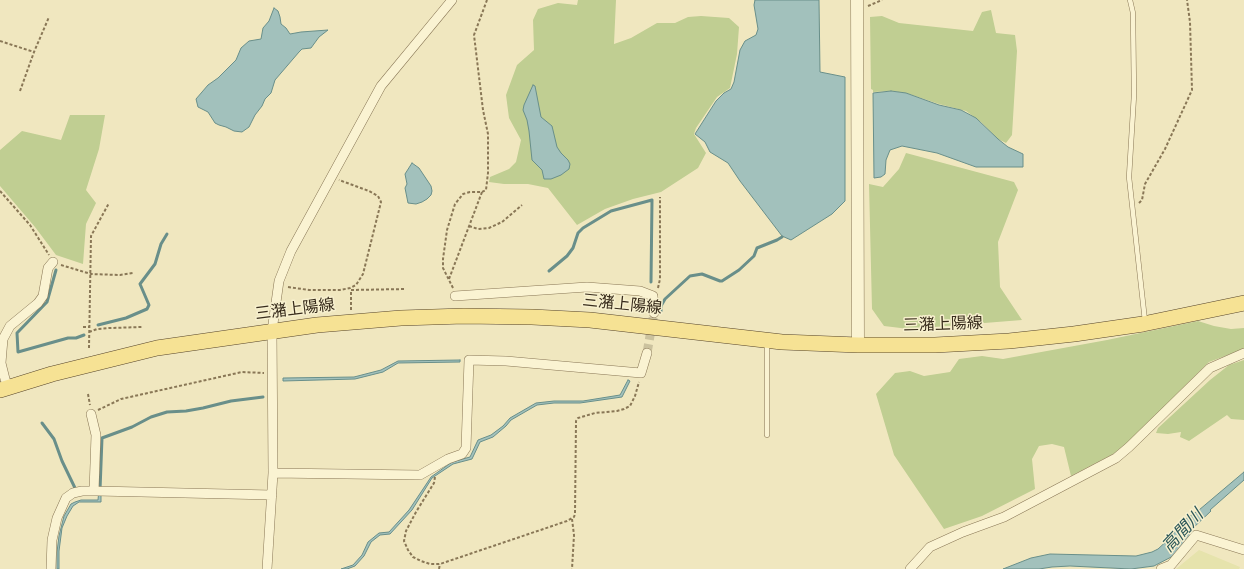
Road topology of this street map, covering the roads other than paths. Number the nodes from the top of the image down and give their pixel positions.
1 (452, 0) edge
2 (1130, 0) edge
3 (857, 4) edge
4 (52, 262) road end
5 (455, 296) dead end
6 (1244, 303) edge
7 (654, 313) tunnel mouth
8 (1145, 324) junction
9 (272, 331) junction
10 (767, 340) junction
11 (858, 345) junction
12 (1244, 352) edge
13 (647, 353) tunnel mouth
14 (4, 388) edge
15 (91, 414) road end
16 (767, 435) dead end
17 (273, 473) junction
18 (98, 491) junction
19 (272, 495) junction
20 (1244, 550) edge
21 (51, 569) edge
22 (267, 569) edge
23 (910, 569) edge
24 (1161, 569) edge

1 - 9 street
2 - 8 lane
3 - 11 street
4 - 14 street
5 - 7 street
6 - 8 main road, 三潴上陽線
8 - 11 main road, 三潴上陽線
9 - 10 main road, 三潴上陽線
9 - 14 main road, 三潴上陽線
9 - 17 street
10 - 11 main road, 三潴上陽線
10 - 16 lane
12 - 23 street
13 - 17 street
15 - 18 street
17 - 19 street
18 - 19 street
18 - 21 street
19 - 22 street
20 - 24 street

